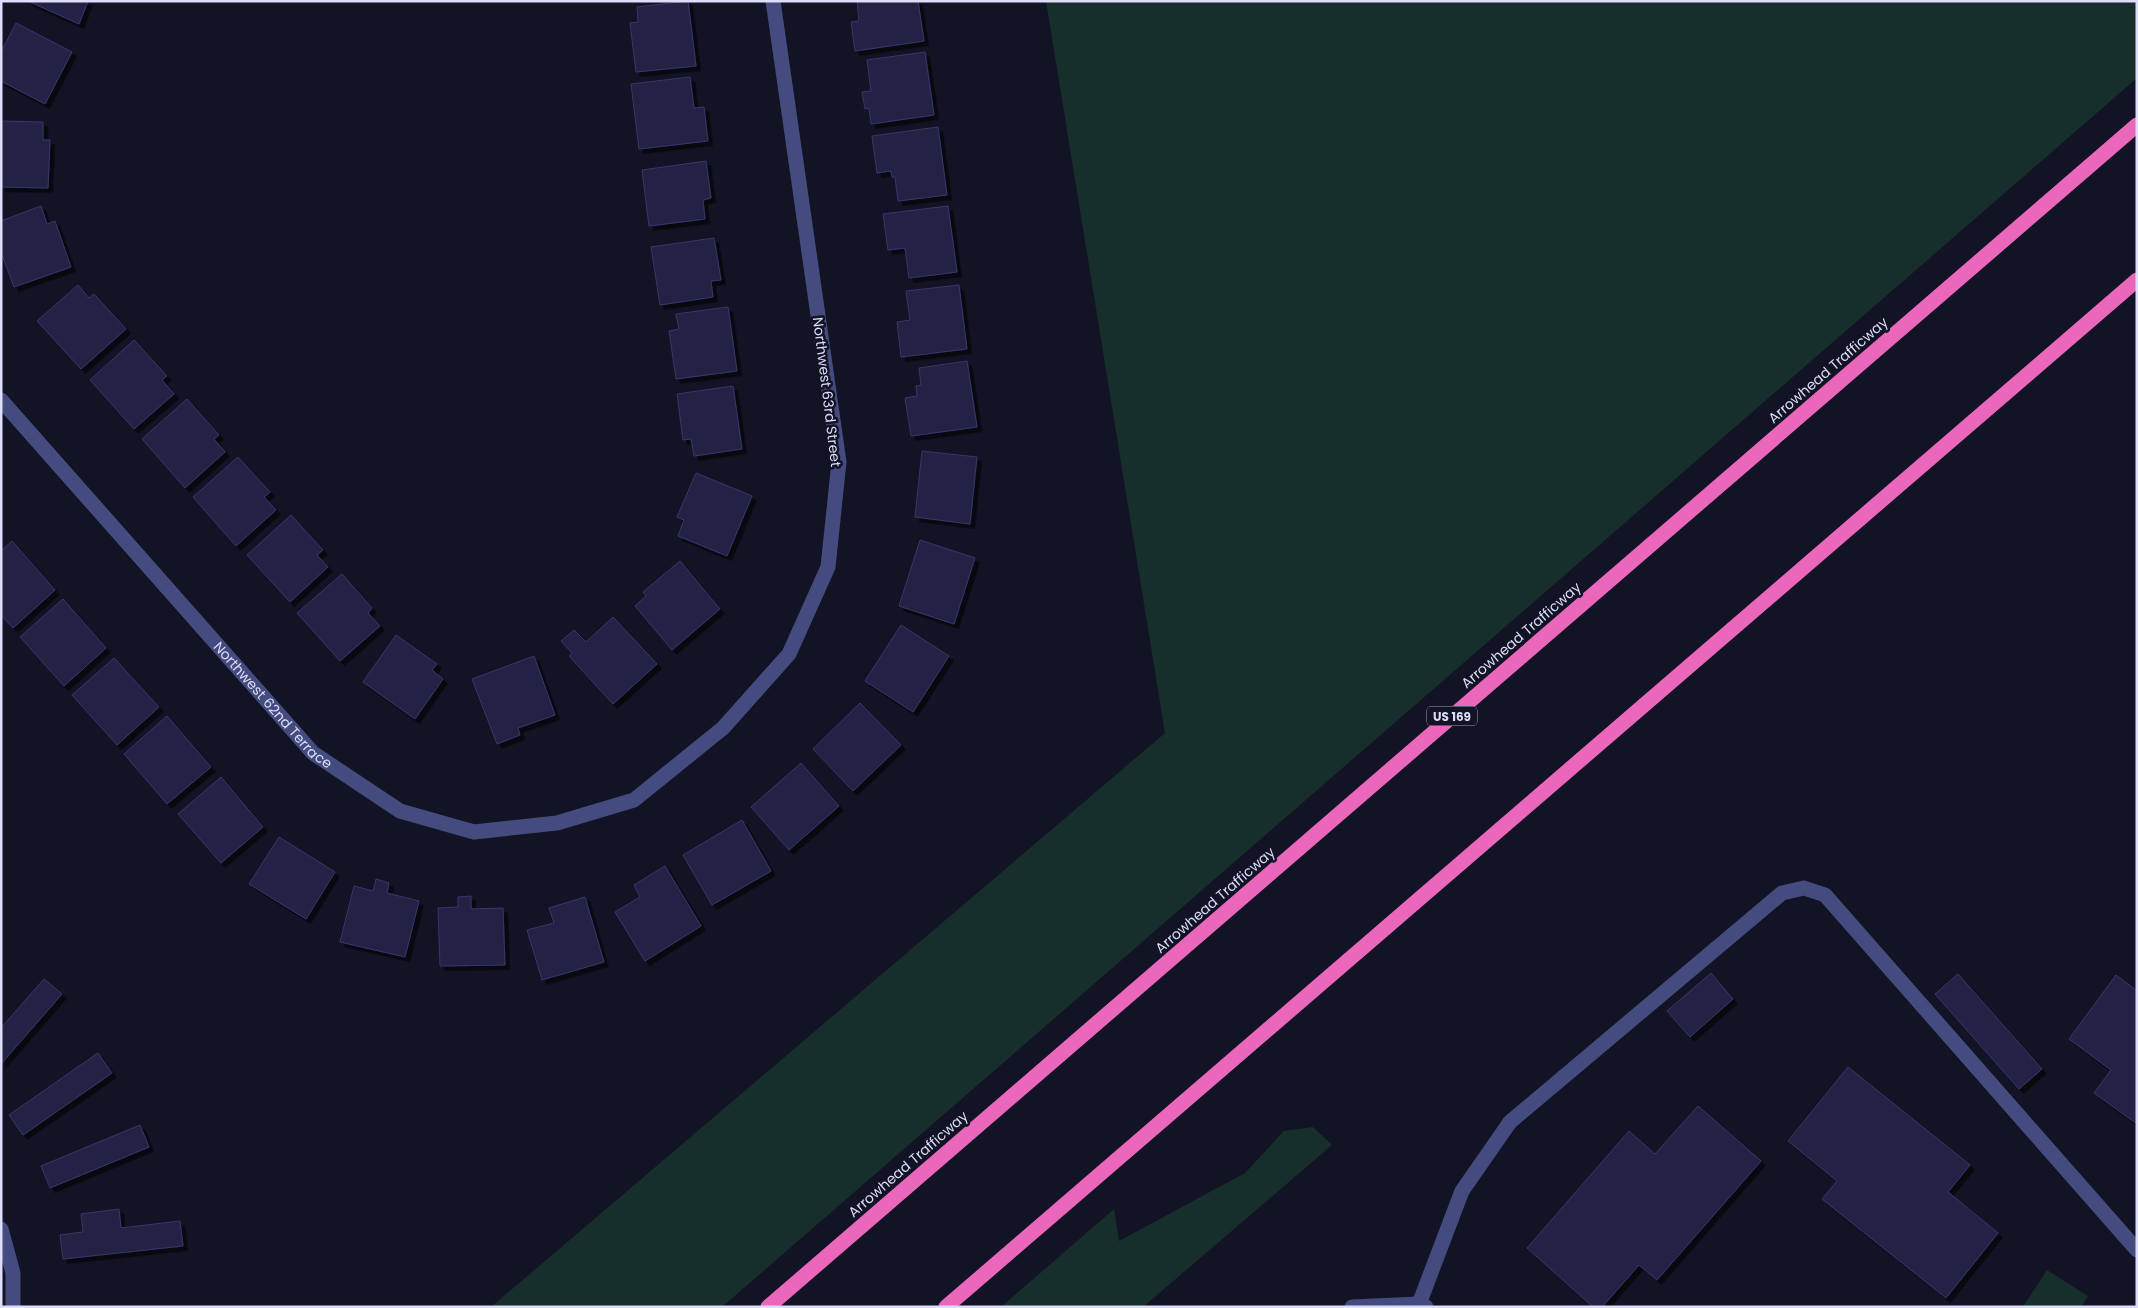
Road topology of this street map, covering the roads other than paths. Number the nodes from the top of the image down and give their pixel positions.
1 (772, 1) edge
2 (2137, 125) edge
3 (2137, 280) edge
4 (1, 400) edge
5 (634, 800) joint
6 (1, 1229) edge
7 (2137, 1250) edge
8 (1423, 1305) edge
9 (12, 1307) edge
10 (768, 1307) edge
11 (946, 1307) edge
12 (1352, 1307) edge

1 - 5 street, Northwest 63rd Street
2 - 10 highway, Arrowhead Trafficway / US 169
3 - 11 highway
4 - 5 street, Northwest 62nd Terrace
6 - 9 street
7 - 8 street
8 - 12 street

